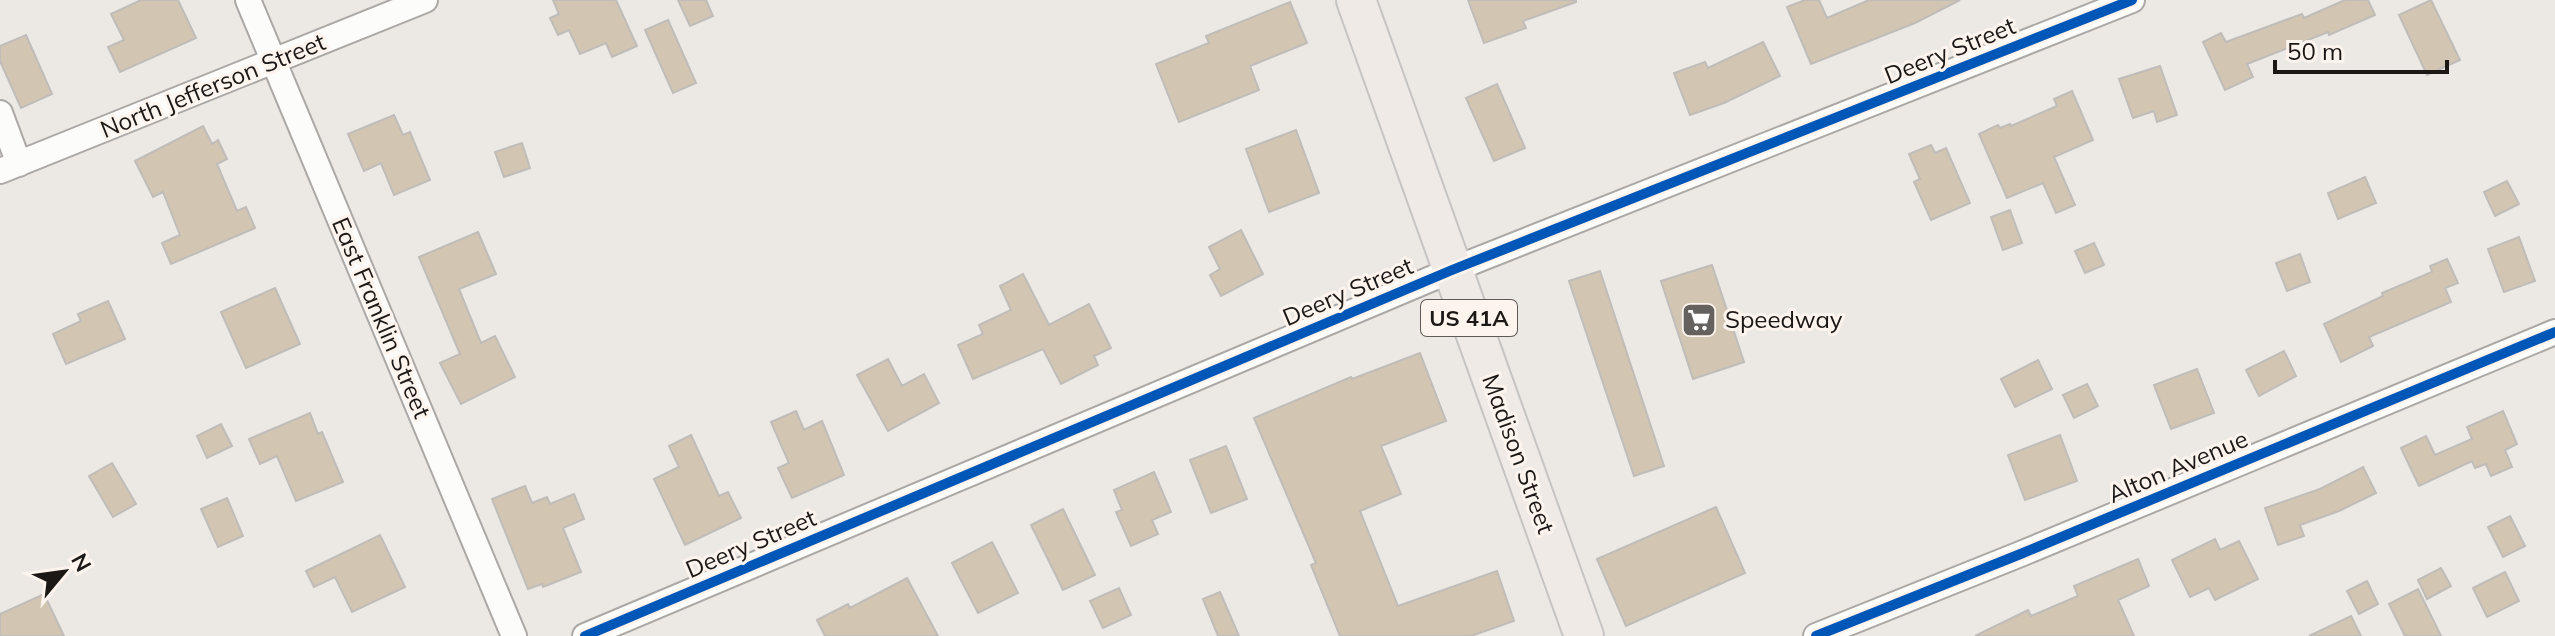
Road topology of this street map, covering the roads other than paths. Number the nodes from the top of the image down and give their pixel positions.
1 (248, 0) edge
2 (425, 0) edge
3 (1356, 0) edge
4 (2132, 0) edge
5 (274, 61) junction
6 (0, 113) edge
7 (10, 168) edge
8 (1452, 270) junction
9 (2555, 332) edge
10 (1580, 635) edge
11 (514, 636) edge
12 (585, 636) edge
13 (1816, 636) edge

1 - 5 street, East Franklin Street
2 - 5 street, North Jefferson Street
3 - 8 main road, Madison Street / US 41A
4 - 8 street, Deery Street
5 - 7 street, North Jefferson Street
5 - 11 street, East Franklin Street
6 - 7 street
8 - 10 main road, Madison Street / US 41A
8 - 12 street, Deery Street
9 - 13 street, Alton Avenue

